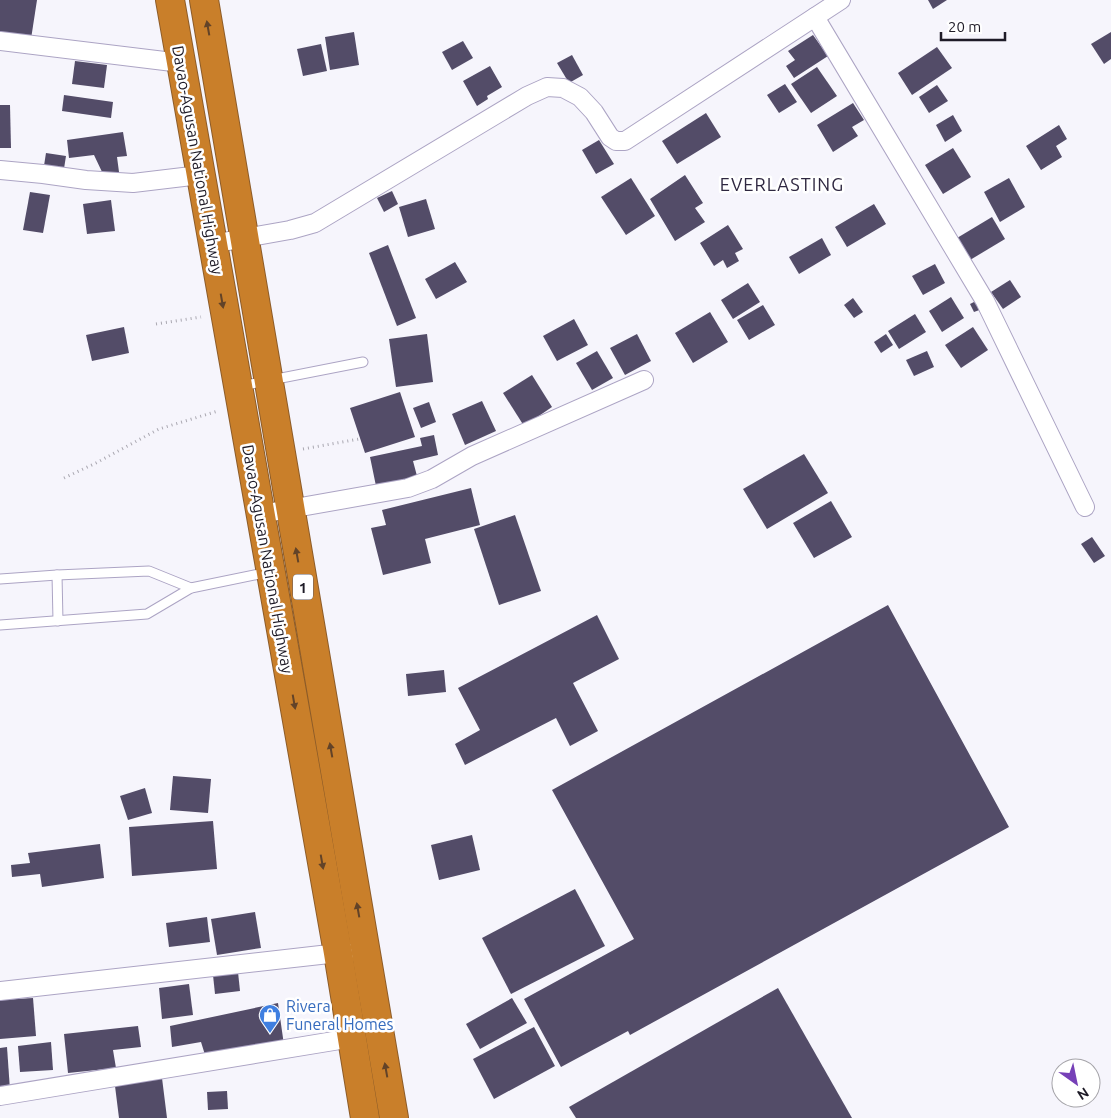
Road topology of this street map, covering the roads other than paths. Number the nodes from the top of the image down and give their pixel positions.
1 (170, 0) edge
2 (204, 0) edge
3 (841, 0) edge
4 (814, 16) junction
5 (0, 41) edge
6 (181, 63) junction
7 (0, 170) edge
8 (200, 175) junction
9 (245, 238) junction
10 (212, 244) junction
11 (363, 362) dead end
12 (644, 380) dead end
13 (268, 381) junction
14 (239, 396) junction
15 (1085, 507) dead end
16 (289, 509) junction
17 (261, 514) junction
18 (271, 572) junction
19 (57, 575) junction
20 (0, 579) edge
21 (191, 588) junction
22 (58, 621) junction
23 (0, 625) edge
24 (365, 949) junction
25 (338, 953) junction
26 (0, 991) edge
27 (352, 1038) junction
28 (0, 1096) edge
29 (365, 1118) edge
30 (394, 1118) edge

1 - 6 highway, Davao-Agusan National Highway / 1
9 -> 2 highway, Davao-Agusan National Highway / 1
3 - 4 street
4 - 9 street
4 - 15 street
5 - 6 street
6 - 8 highway, Davao-Agusan National Highway / 1
7 - 8 street
8 - 10 highway, Davao-Agusan National Highway / 1
9 - 10 street
9 - 13 highway, Davao-Agusan National Highway / 1
10 -> 14 highway, Davao-Agusan National Highway / 1
11 - 13 lane
12 - 16 street
13 - 14 lane
13 - 16 highway, Davao-Agusan National Highway / 1
14 - 17 highway, Davao-Agusan National Highway / 1
16 - 17 street
24 -> 16 highway, Davao-Agusan National Highway / 1
17 - 18 highway, Davao-Agusan National Highway / 1
18 - 21 lane
18 -> 25 highway, Davao-Agusan National Highway / 1
19 - 20 lane
19 - 21 lane
19 - 22 lane
21 - 22 lane
22 - 23 lane
24 - 25 street
30 -> 24 highway, Davao-Agusan National Highway / 1
25 - 26 street
25 - 27 highway, Davao-Agusan National Highway / 1
27 - 28 street
27 - 29 highway, Davao-Agusan National Highway / 1

